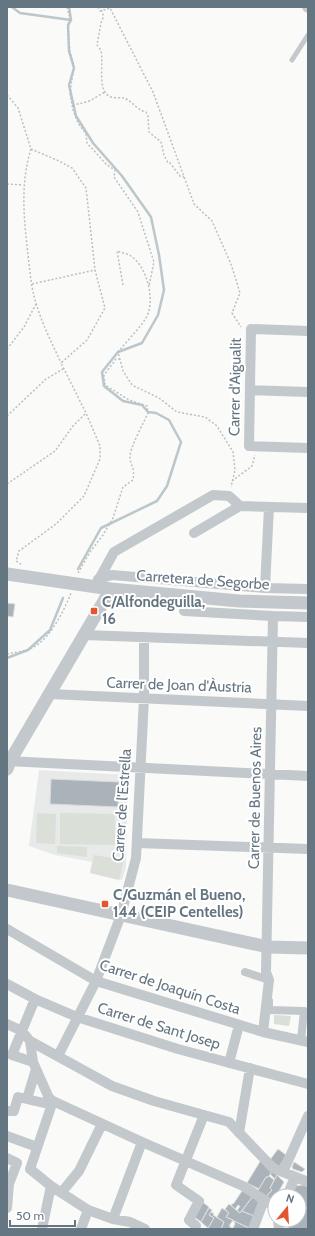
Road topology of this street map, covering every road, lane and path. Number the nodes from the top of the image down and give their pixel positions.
1 (67, 7) edge
2 (98, 7) edge
3 (101, 10) junction
4 (308, 35) edge
5 (292, 60) dead end
6 (105, 92) junction
7 (7, 95) edge
8 (73, 106) junction
9 (30, 149) junction
10 (184, 177) junction
11 (7, 184) edge
12 (23, 186) junction
13 (95, 270) junction
14 (32, 284) junction
15 (123, 285) dead end
16 (149, 286) junction
17 (36, 304) junction
18 (251, 329) junction
19 (308, 332) edge
20 (7, 349) edge
21 (120, 359) junction
22 (60, 363) junction
23 (63, 369) junction
24 (250, 390) junction
25 (308, 392) edge
26 (86, 413) junction
27 (7, 416) edge
28 (251, 446) junction
29 (308, 448) edge
30 (232, 481) junction
31 (7, 484) edge
32 (229, 496) junction
33 (240, 506) junction
34 (269, 507) junction
35 (308, 508) edge
36 (194, 533) dead end
37 (26, 567) dead end
38 (7, 574) edge
39 (77, 576) dead end
40 (97, 583) junction
41 (73, 587) dead end
42 (265, 588) junction
43 (111, 589) junction
44 (308, 589) edge
45 (308, 603) edge
46 (184, 611) dead end
47 (273, 616) junction
48 (308, 617) edge
49 (84, 635) junction
50 (144, 637) junction
51 (273, 642) junction
52 (308, 643) edge
53 (7, 654) edge
54 (50, 694) junction
55 (144, 698) junction
56 (272, 704) junction
57 (308, 706) edge
58 (8, 764) edge
59 (141, 768) junction
60 (271, 774) junction
61 (308, 776) edge
62 (137, 843) junction
63 (269, 848) junction
64 (308, 849) edge
65 (7, 890) edge
66 (121, 915) junction
67 (7, 929) edge
68 (268, 947) junction
69 (308, 948) edge
70 (245, 972) dead end
71 (268, 980) junction
72 (96, 981) junction
73 (7, 984) edge
74 (35, 999) junction
75 (77, 1017) junction
76 (7, 1024) edge
77 (239, 1025) junction
78 (22, 1031) junction
79 (263, 1032) junction
80 (30, 1041) junction
81 (304, 1041) edge
82 (58, 1056) junction
83 (10, 1057) edge
84 (229, 1063) junction
85 (34, 1065) junction
86 (250, 1068) junction
87 (308, 1084) edge
88 (22, 1098) junction
89 (51, 1100) junction
90 (7, 1111) edge
91 (204, 1115) junction
92 (308, 1116) edge
93 (102, 1124) junction
94 (239, 1133) junction
95 (7, 1136) edge
96 (142, 1142) junction
97 (37, 1147) junction
98 (7, 1158) edge
99 (186, 1160) junction
100 (282, 1172) junction
101 (295, 1177) junction
102 (308, 1182) edge
103 (8, 1184) edge
104 (50, 1186) junction
105 (290, 1188) edge
106 (61, 1193) junction
107 (264, 1200) junction
108 (267, 1202) edge
109 (7, 1208) edge
110 (88, 1210) junction
111 (113, 1219) junction
112 (197, 1228) edge
113 (42, 1229) edge
114 (81, 1229) edge
115 (144, 1229) edge
116 (253, 1229) edge

1 - 8 path
2 - 3 path
3 - 6 path
3 - 10 path
4 - 5 lane
6 - 8 path
6 - 10 path
7 - 9 path
8 - 16 path
9 - 12 path
9 - 13 path
10 - 18 path
11 - 12 path
12 - 14 path
13 - 14 path
13 - 22 path
14 - 17 path
15 - 16 path
16 - 21 path
17 - 20 path
17 - 22 path
18 - 19 street
18 - 24 street, Carrer d'Aigualit
21 - 30 path
21 - 39 path
22 - 23 path
23 - 26 path
23 - 27 path
24 - 25 street
24 - 28 street, Carrer d'Aigualit
26 - 31 path
26 - 37 path
28 - 29 street
28 - 30 path
30 - 32 path
32 - 33 street
32 - 40 street
33 - 34 street
33 - 36 street
34 - 35 street
34 - 42 street
38 - 40 street
40 - 42 street, Carretera de Segorbe
40 - 43 street, Carretera de Segorbe
41 - 53 path
42 - 44 street, Carretera de Segorbe
43 - 45 street, Carretera de Segorbe
43 - 49 street
46 - 47 street, Carretera de Segorbe
47 - 48 street, Carretera de Segorbe
47 - 51 street, Carrer de Buenos Aires
49 - 50 street
49 - 54 street
50 - 51 street
50 - 55 street, Carrer de l'Estrella
51 - 52 street
51 - 56 street, Carrer de Buenos Aires
54 - 55 street, Carrer de Joan d'Àustria
54 - 58 street
55 - 56 street, Carrer de Joan d'Àustria
55 - 59 street, Carrer de l'Estrella
56 - 57 street, Carrer de Joan d'Àustria
56 - 60 street, Carrer de Buenos Aires
58 - 59 street
59 - 60 street
59 - 62 street, Carrer de l'Estrella
60 - 61 street
60 - 63 street, Carrer de Buenos Aires
62 - 63 street
62 - 66 street, Carrer de l'Estrella
63 - 64 street
63 - 68 street, Carrer de Buenos Aires
65 - 66 street
66 - 68 street
66 - 72 street, Carrer de l'Estrella
67 - 72 street, Carrer de Joaquín Costa
68 - 69 street
68 - 71 street, Carrer de Buenos Aires
70 - 71 street
71 - 79 street, Carrer de Buenos Aires
71 - 81 street
72 - 75 street, Carrer de l'Estrella
72 - 77 street, Carrer de Joaquín Costa
73 - 74 street, Carrer de Sant Josep
74 - 75 street, Carrer de Sant Josep
74 - 78 street
75 - 82 street, Carrer de l'Estrella
75 - 84 street, Carrer de Sant Josep
76 - 78 street
77 - 79 street, Carrer de Joaquín Costa
77 - 84 street
78 - 80 street
78 - 83 street
79 - 81 street, Carrer de Joaquín Costa
80 - 82 street
80 - 85 street
82 - 91 street
83 - 85 street
84 - 86 street, Carrer de Sant Josep
85 - 88 street
85 - 89 street
86 - 87 street, Carrer de Sant Josep
86 - 94 street
88 - 89 street
88 - 90 street
89 - 93 street
89 - 97 street
91 - 94 street
91 - 99 street
92 - 100 street
93 - 96 street
93 - 106 street
94 - 100 street
95 - 97 street
96 - 99 street
96 - 111 street
97 - 104 street
98 - 103 street
99 - 107 street
99 - 112 street
100 - 101 street
101 - 102 street
101 - 105 street
103 - 109 street
104 - 106 street
104 - 113 street
106 - 110 street
107 - 108 street
107 - 116 street
110 - 111 street
110 - 114 street
111 - 115 street

